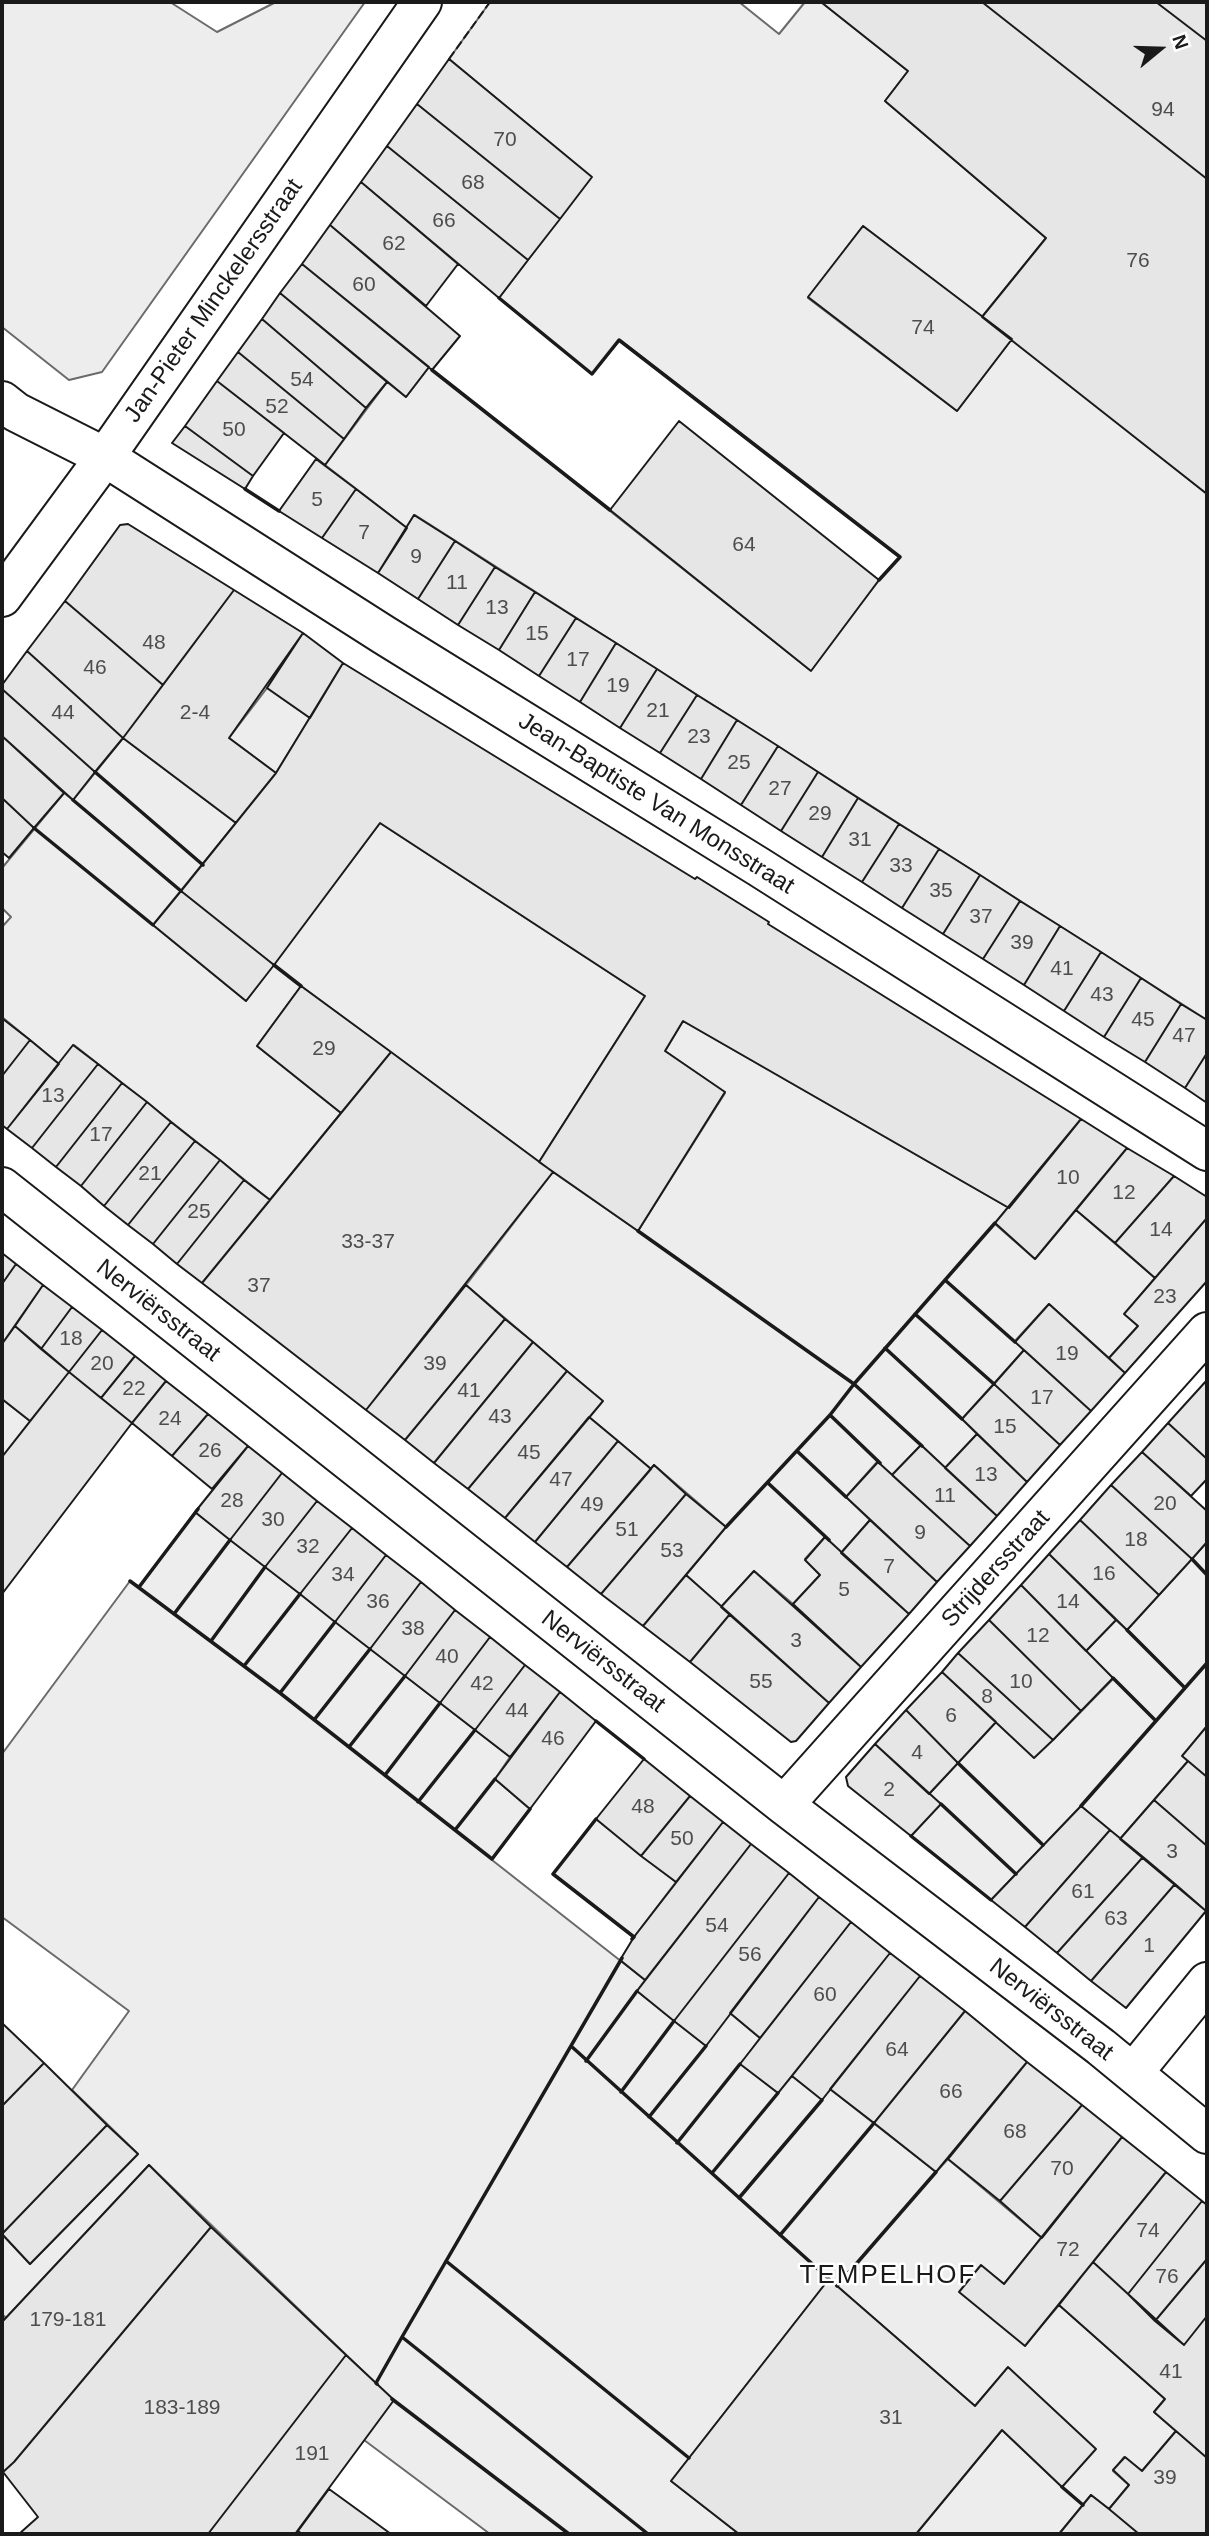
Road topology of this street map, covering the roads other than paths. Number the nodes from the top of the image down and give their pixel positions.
1 (422, 2) edge
2 (2, 401) edge
3 (105, 457) junction
4 (2, 597) edge
5 (1207, 1151) edge
6 (2, 1187) edge
7 (1207, 1332) edge
8 (783, 1805) junction
9 (1207, 1982) edge
10 (1133, 2073) junction
11 (1207, 2134) edge

1 - 3 street, Jan-Pieter Minckelersstraat
2 - 3 street, Jean-Baptiste Van Monsstraat
3 - 4 street, Jan-Pieter Minckelersstraat
3 - 5 street, Jean-Baptiste Van Monsstraat
6 - 8 street, Nerviërsstraat
7 - 8 street, Strijdersstraat
8 - 10 street, Nerviërsstraat
9 - 10 street
10 - 11 street, Nerviërsstraat

